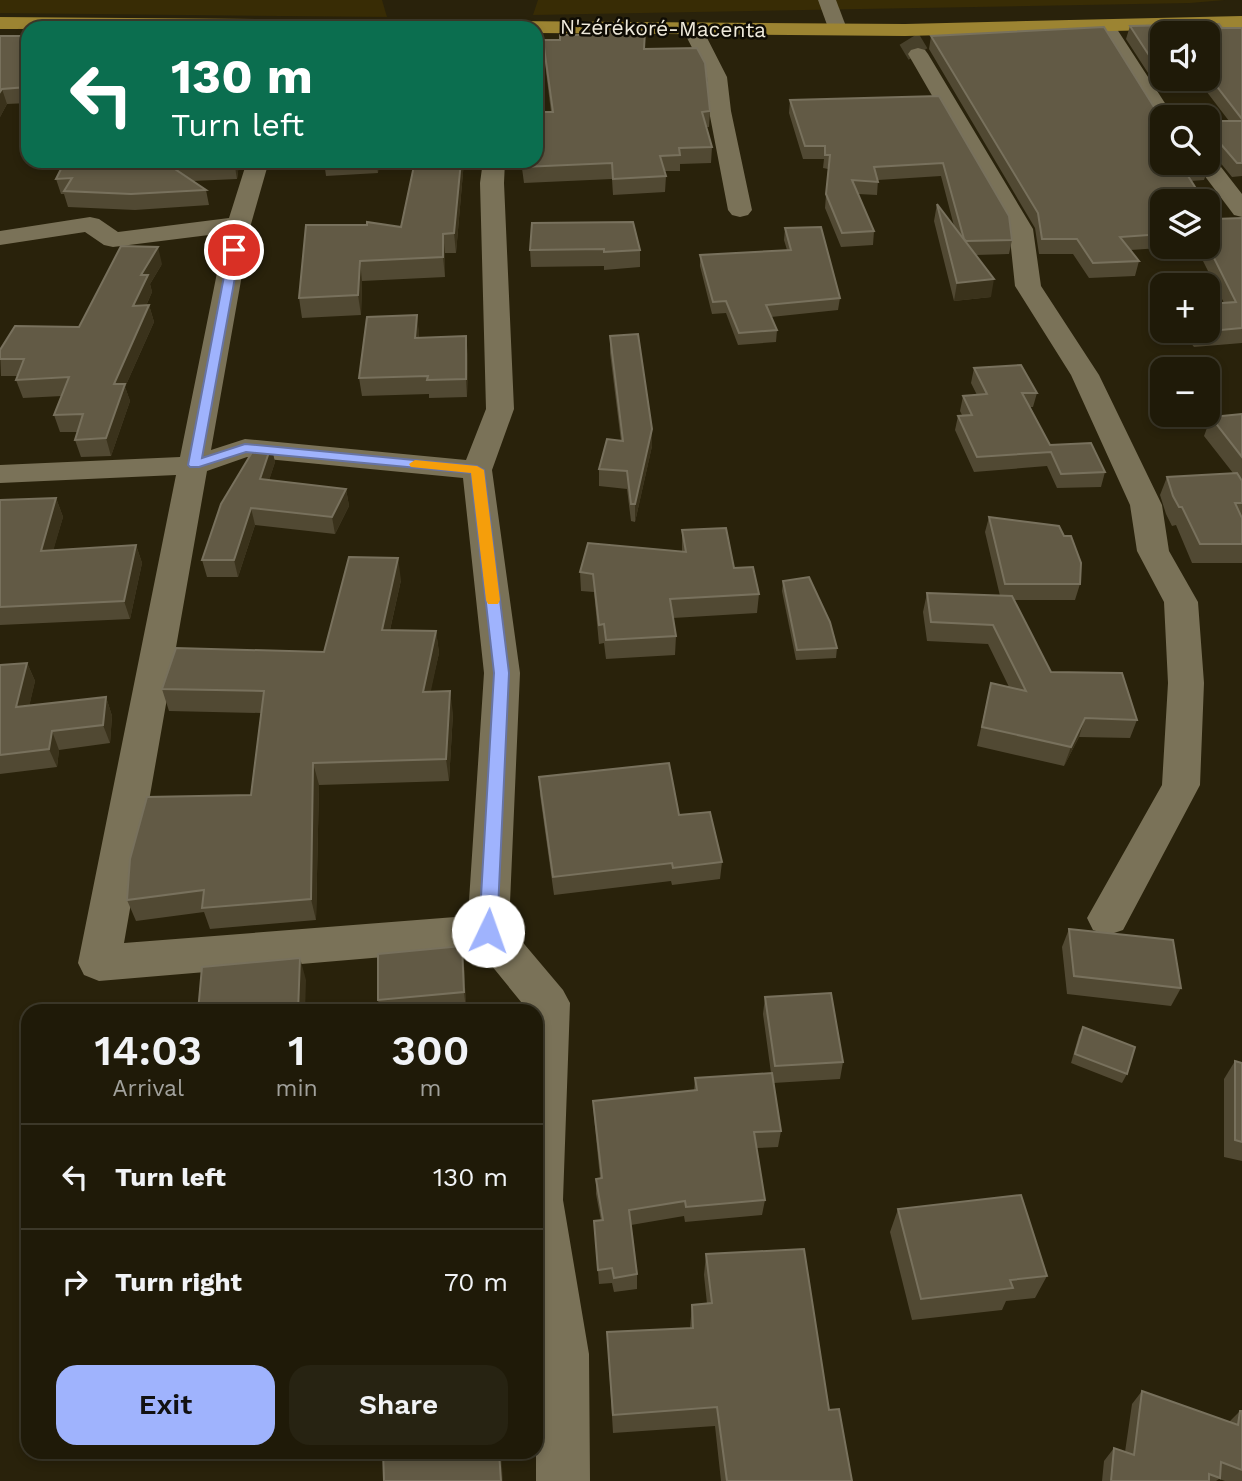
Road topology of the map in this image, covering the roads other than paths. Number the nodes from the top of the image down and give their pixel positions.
1 (827, 0) edge
2 (1242, 22) edge
3 (0, 23) edge
4 (21, 23) edge
5 (1106, 27) junction
6 (543, 28) edge
7 (836, 29) junction
8 (693, 30) junction
9 (911, 41) junction
10 (1155, 105) edge
11 (256, 168) edge
12 (493, 168) edge
13 (1215, 175) edge
14 (740, 210) dead end
15 (1242, 210) edge
16 (239, 223) junction
17 (0, 238) edge
18 (195, 465) junction
19 (477, 470) junction
20 (0, 474) edge
21 (1108, 918) dead end
22 (488, 931) junction
23 (543, 1112) edge
24 (543, 1226) edge
25 (563, 1481) edge

1 - 7 street
2 - 5 highway, N'zérékoré-Macenta
3 - 4 highway, N'zérékoré-Macenta
5 - 9 highway, N'zérékoré-Macenta
5 - 10 street
6 - 8 highway, N'zérékoré-Macenta
7 - 8 highway, N'zérékoré-Macenta
7 - 9 highway, N'zérékoré-Macenta
8 - 14 street
9 - 21 street
11 - 16 street
12 - 19 street
13 - 15 street
16 - 17 street
16 - 18 street
18 - 19 street
18 - 20 street
18 - 22 street
19 - 22 street
22 - 23 street
24 - 25 street

